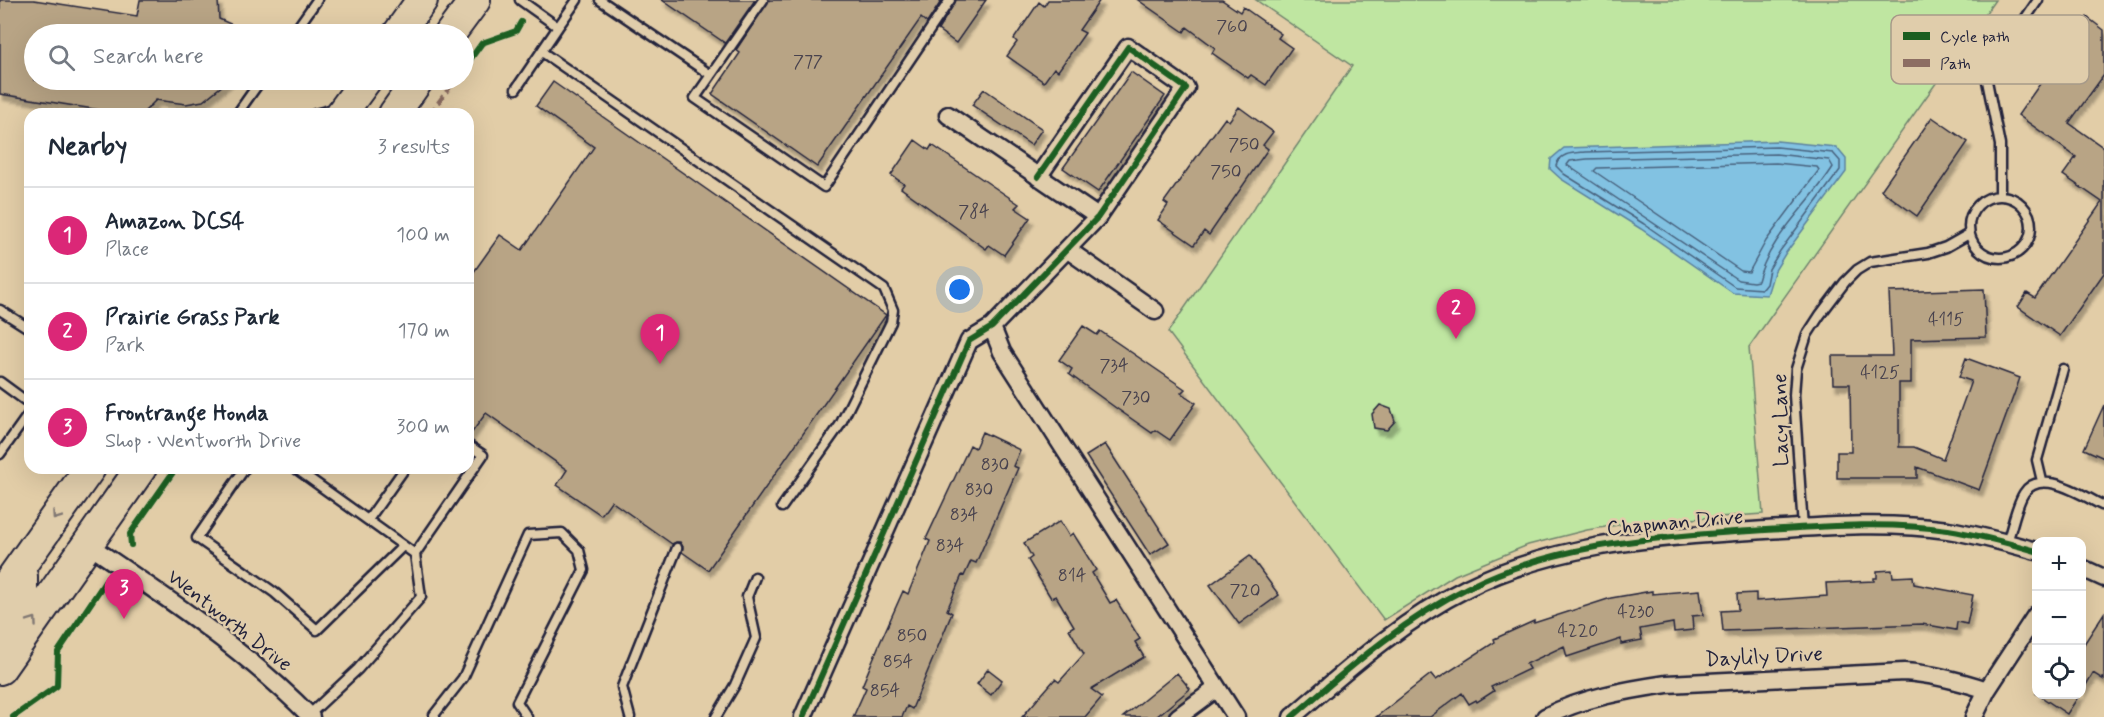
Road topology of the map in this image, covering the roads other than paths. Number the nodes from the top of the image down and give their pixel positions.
1 (317, 0) edge
2 (422, 0) edge
3 (475, 0) edge
4 (520, 0) edge
5 (577, 0) edge
6 (600, 0) edge
7 (763, 0) edge
8 (950, 0) edge
9 (2038, 0) edge
10 (2028, 15) edge
11 (300, 24) edge
12 (405, 24) edge
13 (457, 24) edge
14 (558, 27) junction
15 (542, 52) junction
16 (711, 75) junction
17 (1988, 84) edge
18 (516, 89) dead end
19 (254, 90) edge
20 (359, 90) edge
21 (411, 90) edge
22 (241, 108) edge
23 (345, 108) edge
24 (398, 108) edge
25 (948, 115) dead end
26 (1038, 177) junction
27 (2000, 195) junction
28 (1098, 217) junction
29 (1969, 234) junction
30 (1068, 250) junction
31 (0, 310) edge
32 (1155, 311) dead end
33 (24, 325) edge
34 (992, 327) junction
35 (2063, 369) dead end
36 (0, 382) edge
37 (24, 400) edge
38 (24, 420) edge
39 (474, 448) edge
40 (0, 454) edge
41 (474, 468) edge
42 (86, 474) edge
43 (137, 474) edge
44 (241, 474) edge
45 (303, 474) edge
46 (401, 474) edge
47 (470, 474) edge
48 (2042, 481) junction
49 (2104, 506) edge
50 (782, 507) dead end
51 (368, 520) junction
52 (1803, 528) junction
53 (2007, 542) junction
54 (87, 544) junction
55 (403, 546) junction
56 (677, 548) dead end
57 (2032, 550) edge
58 (415, 554) junction
59 (22, 564) junction
60 (2086, 570) edge
61 (755, 577) dead end
62 (2104, 578) edge
63 (0, 595) edge
64 (2032, 622) edge
65 (0, 629) edge
66 (0, 669) edge
67 (1217, 688) junction
68 (1987, 690) junction
69 (309, 716) edge
70 (435, 717) edge
71 (528, 717) edge
72 (630, 717) edge
73 (716, 717) edge
74 (803, 717) edge
75 (1178, 717) edge
76 (1236, 717) edge
77 (1292, 717) edge
78 (1545, 717) edge
79 (1974, 717) edge

1 - 11 lane
2 - 12 highway
3 - 13 highway
4 - 14 lane
5 - 14 lane
6 - 16 lane
7 - 16 lane
8 - 16 lane
9 - 10 lane
14 - 15 lane
15 - 18 lane
15 - 50 lane
17 - 27 lane
19 - 22 lane
20 - 23 highway
21 - 24 highway
25 - 26 street
26 - 28 street
26 - 28 street
27 - 29 lane
27 - 29 lane
28 - 30 street
29 - 52 lane, Lacy Lane
30 - 32 street
30 - 34 street
31 - 33 lane
34 - 67 street
34 - 74 street
35 - 48 lane
36 - 37 lane
38 - 40 lane
39 - 41 lane
42 -> 59 highway
43 - 54 highway
44 - 55 lane
45 - 51 lane
46 - 51 lane
47 - 58 lane
48 - 49 lane
48 - 53 lane
51 - 55 lane
52 - 53 street, Chapman Drive
52 - 77 street, Chapman Drive
53 - 57 street, Chapman Drive
66 -> 54 highway
54 - 69 street, Wentworth Drive
55 - 58 lane
56 - 72 lane
58 - 69 lane
59 - 63 highway
59 - 65 highway
60 - 62 street
61 - 73 lane
64 - 68 street
67 - 75 street
67 - 76 street
68 - 78 street, Daylily Drive
68 - 79 street
70 - 71 lane

